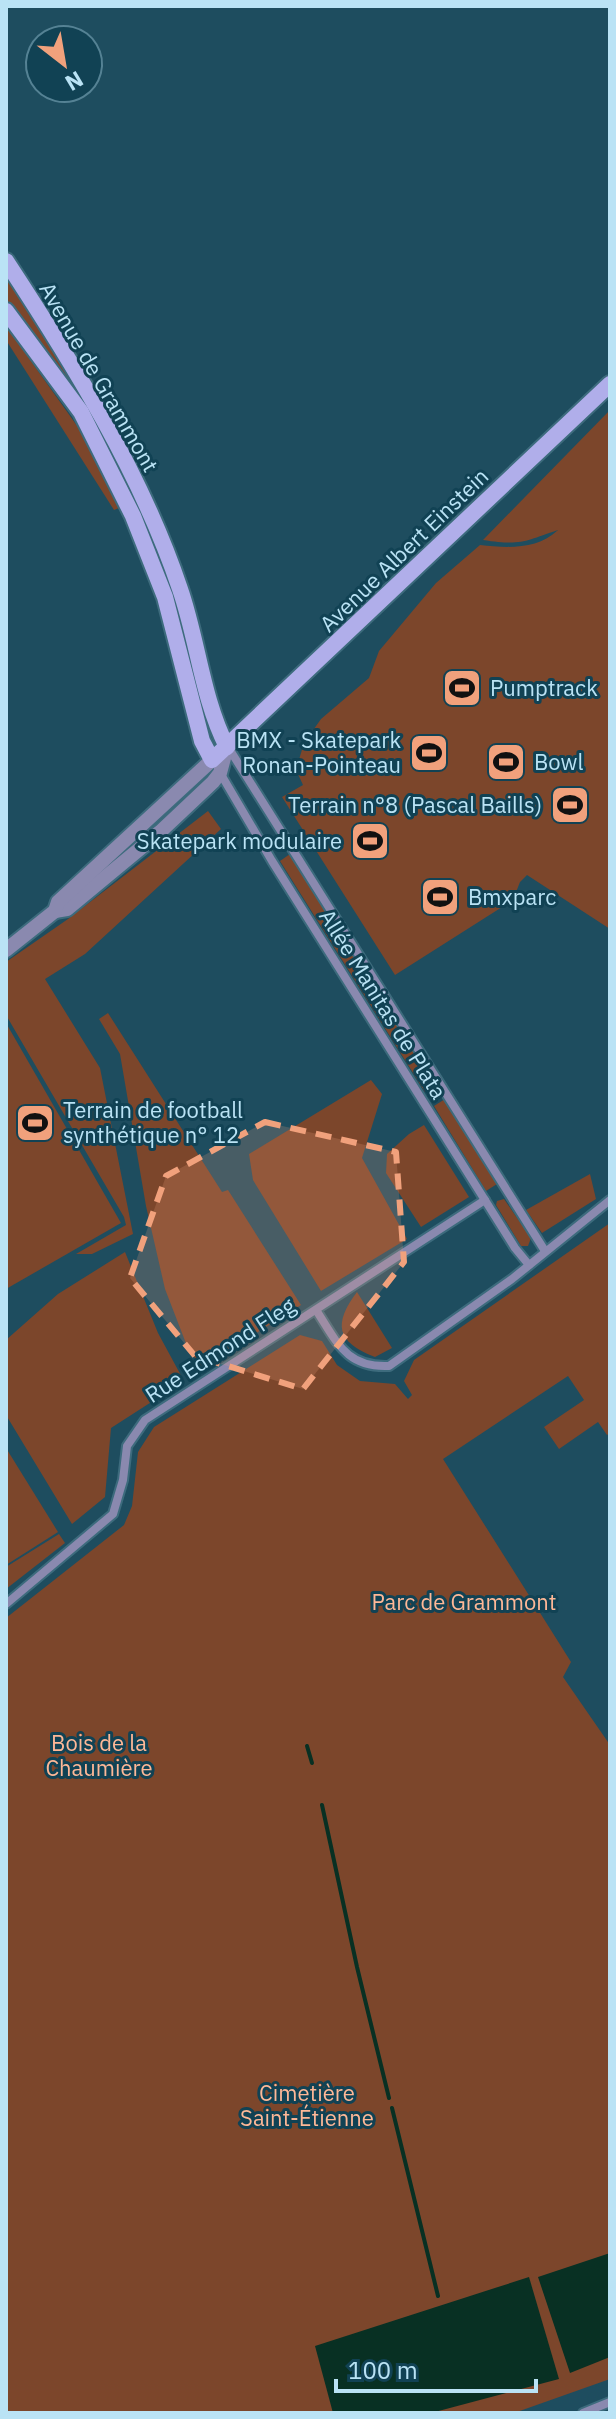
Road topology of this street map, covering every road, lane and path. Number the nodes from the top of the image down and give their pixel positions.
1 (6, 261) edge
2 (6, 311) edge
3 (610, 384) edge
4 (133, 516) junction
5 (151, 517) junction
6 (212, 710) junction
7 (254, 722) junction
8 (227, 747) junction
9 (216, 766) junction
10 (6, 950) edge
11 (485, 1200) junction
12 (610, 1200) edge
13 (545, 1251) junction
14 (529, 1265) junction
15 (316, 1310) junction
16 (6, 1604) edge
17 (610, 2402) edge
18 (583, 2413) edge

1 - 5 main road, Avenue de Grammont
2 - 4 main road, Avenue de Grammont
3 - 7 main road, Avenue Albert Einstein
4 - 5 main road
4 - 9 main road, Avenue de Grammont
5 - 6 main road, Avenue de Grammont
6 - 7 main road
6 - 8 main road, Avenue de Grammont
7 - 8 main road, Avenue Albert Einstein
8 - 9 main road, Avenue Albert Einstein
8 - 13 street, Allée Manitas de Plata
9 - 10 street, Avenue Albert Einstein
9 - 11 street, Allée Manitas de Plata
11 - 14 street, Allée Manitas de Plata
11 - 15 street, Rue Edmond Fleg
12 - 13 street, Rue Edmond Fleg
13 - 14 street, Rue Edmond Fleg
14 - 15 street, Rue Edmond Fleg
15 - 16 street, Rue Edmond Fleg
17 - 18 street

